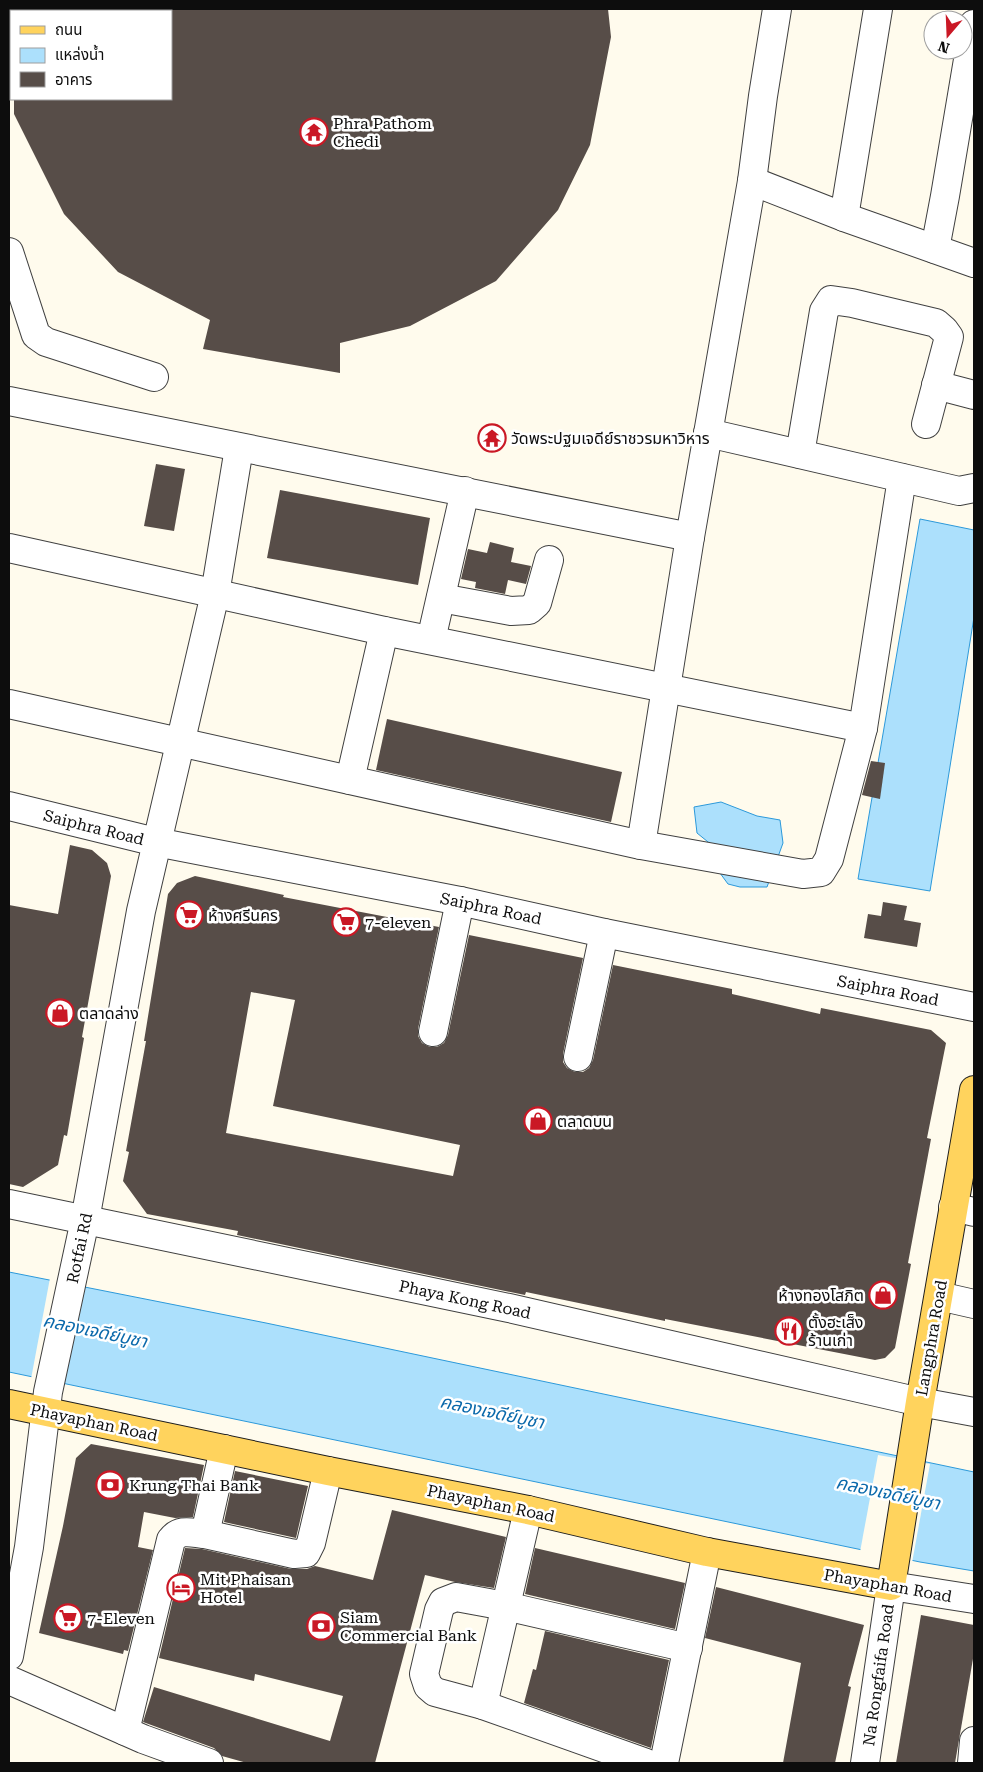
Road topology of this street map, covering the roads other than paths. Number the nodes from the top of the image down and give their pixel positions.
1 (777, 9) edge
2 (878, 9) edge
3 (974, 24) edge
4 (752, 181) junction
5 (844, 217) junction
6 (935, 249) junction
7 (9, 252) edge
8 (974, 263) edge
9 (154, 377) dead end
10 (936, 385) junction
11 (974, 395) edge
12 (9, 401) edge
13 (926, 424) dead end
14 (708, 433) junction
15 (239, 448) junction
16 (800, 454) junction
17 (902, 478) junction
18 (974, 488) edge
19 (466, 491) junction
20 (690, 536) junction
21 (9, 548) edge
22 (549, 560) dead end
23 (216, 594) junction
24 (441, 598) junction
25 (384, 631) junction
26 (431, 640) junction
27 (667, 688) junction
28 (9, 704) edge
29 (863, 728) junction
30 (180, 742) junction
31 (350, 780) junction
32 (9, 806) edge
33 (156, 842) junction
34 (641, 845) junction
35 (460, 901) junction
36 (604, 933) junction
37 (974, 1007) edge
38 (433, 1032) dead end
39 (578, 1056) dead end
40 (974, 1090) edge
41 (9, 1204) edge
42 (964, 1210) edge
43 (85, 1220) junction
44 (939, 1296) junction
45 (974, 1304) edge
46 (47, 1402) junction
47 (920, 1402) junction
48 (9, 1404) edge
49 (974, 1412) edge
50 (224, 1449) junction
51 (328, 1471) junction
52 (528, 1510) junction
53 (205, 1534) junction
54 (19, 1545) edge
55 (707, 1552) junction
56 (893, 1576) junction
57 (974, 1599) edge
58 (505, 1606) junction
59 (688, 1648) junction
60 (9, 1656) edge
61 (9, 1680) edge
62 (483, 1705) junction
63 (125, 1731) junction
64 (974, 1741) edge
65 (209, 1763) edge
66 (646, 1763) edge
67 (664, 1763) edge
68 (865, 1763) edge
69 (972, 1763) edge

1 - 4 street
2 - 5 street
3 - 6 street
4 - 5 street
4 - 14 street
5 - 6 street
6 - 8 street
7 - 9 street
10 - 11 street
10 - 13 street
10 - 16 street
12 - 15 street
14 - 16 street
14 - 20 street
15 - 19 street
15 - 23 street, Rotfai Rd
16 - 17 street
17 - 18 street
17 - 29 street
19 - 20 street
19 - 24 street
20 - 27 street
21 - 23 street
22 - 24 street
23 - 25 street
23 - 30 street, Rotfai Rd
24 - 26 street
25 - 26 street
25 - 31 street
26 - 27 street
27 - 29 street
27 - 34 street
28 - 30 street
29 - 34 street
30 - 31 street
30 - 33 street, Rotfai Rd
31 - 34 street
32 - 33 street, Saiphra Road
33 - 35 street, Saiphra Road
33 - 43 street, Rotfai Rd
35 - 36 street, Saiphra Road
35 - 38 street
36 - 37 street, Saiphra Road
36 - 39 street
40 - 42 main road, Langphra Road
41 - 43 street, Phaya Kong Road
42 - 44 main road, Langphra Road
43 - 46 street, Rotfai Rd
43 - 47 street, Phaya Kong Road
44 - 45 street
44 - 47 main road, Langphra Road
46 - 48 main road, Phayaphan Road
46 - 50 main road, Phayaphan Road
46 - 54 street, Rotfai Rd
47 - 49 street, Phaya Kong Road
47 - 56 main road, Langphra Road
50 - 51 main road, Phayaphan Road
50 - 53 street
51 - 52 main road, Phayaphan Road
51 - 53 street
52 - 55 main road, Phayaphan Road
52 - 58 street
53 - 63 street
54 - 60 street, Rotfai Rd
55 - 56 main road, Phayaphan Road
55 - 59 street
56 - 57 street, Phayaphan Road
56 - 68 street, Na Rongfaifa Road
58 - 59 street
58 - 62 street
58 - 62 street
59 - 67 street
61 - 63 street
62 - 66 street
63 - 65 street
64 - 69 street

